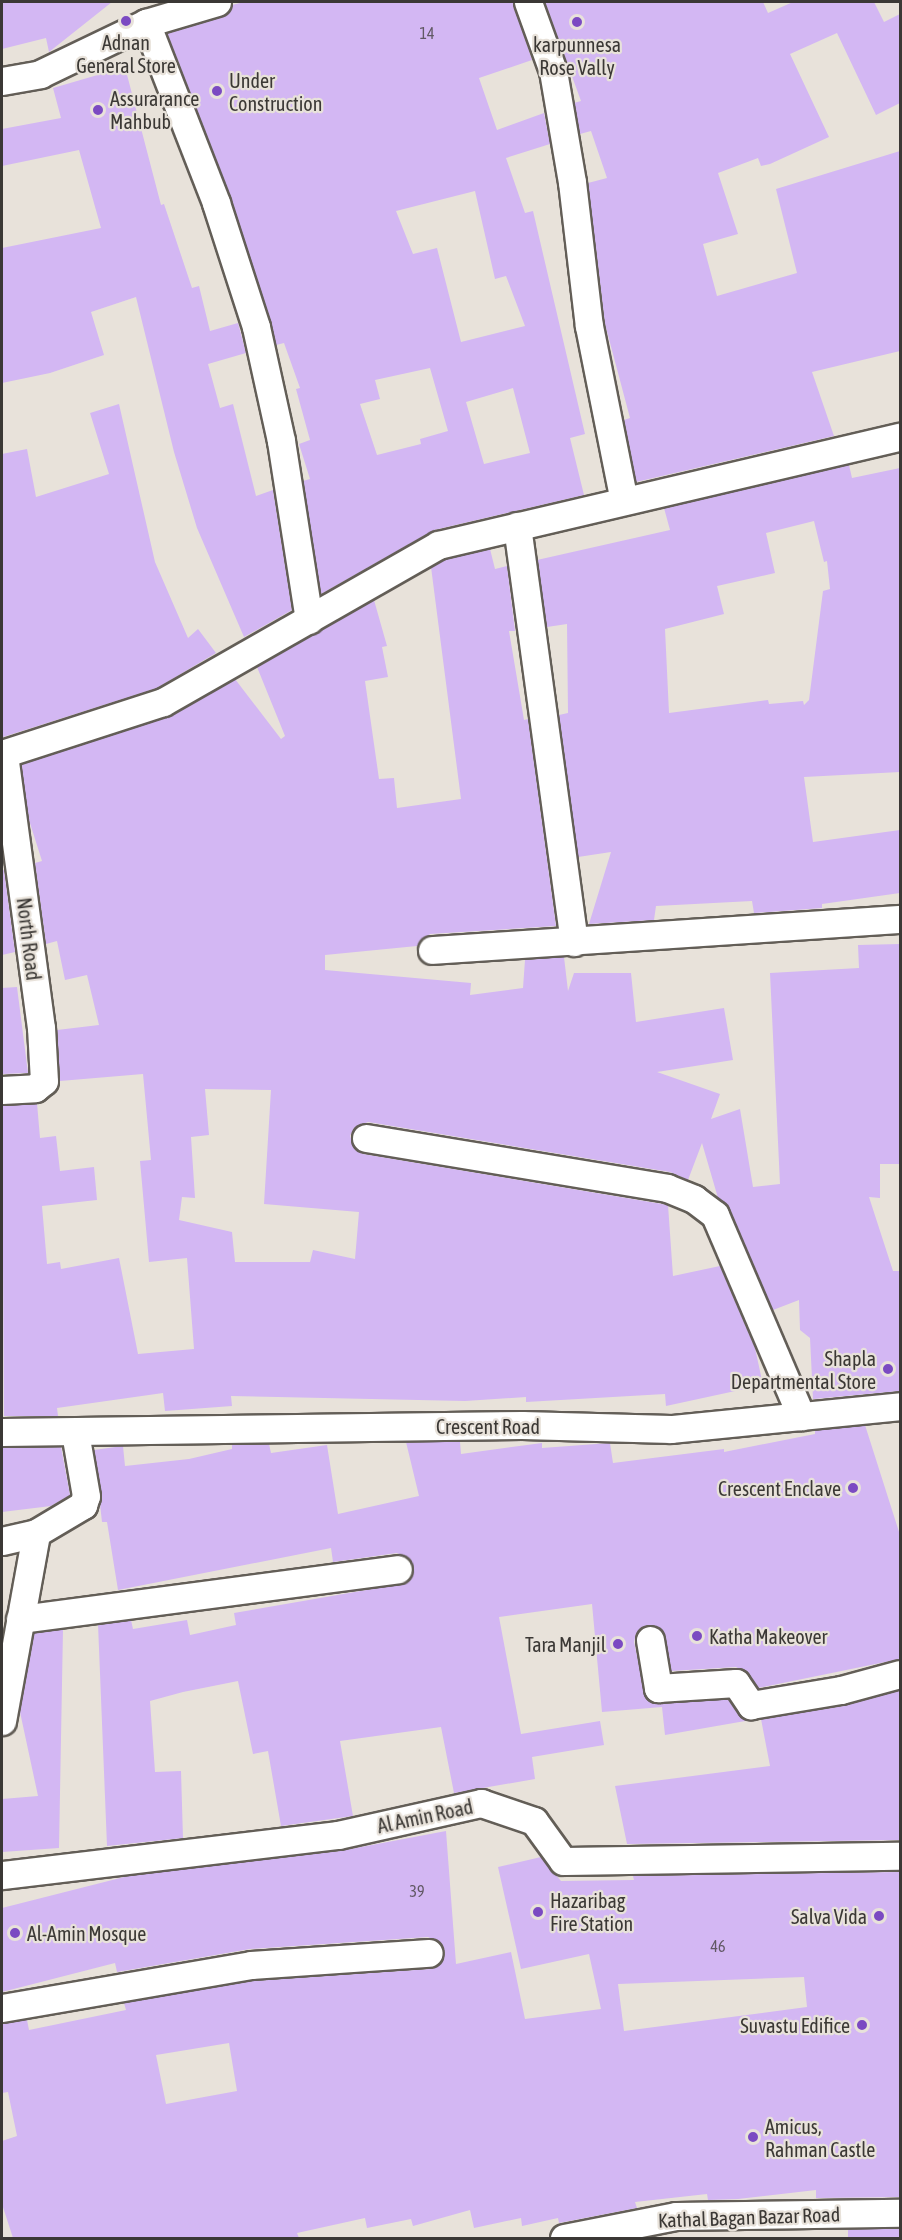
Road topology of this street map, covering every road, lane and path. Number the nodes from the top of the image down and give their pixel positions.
1 (217, 2) edge
2 (528, 2) edge
3 (147, 23) junction
4 (2, 81) edge
5 (900, 437) edge
6 (624, 501) junction
7 (517, 526) junction
8 (309, 620) junction
9 (3, 753) edge
10 (900, 919) edge
11 (574, 942) junction
12 (432, 950) dead end
13 (2, 1090) edge
14 (366, 1138) dead end
15 (900, 1406) edge
16 (801, 1416) junction
17 (2, 1432) edge
18 (75, 1432) junction
19 (36, 1533) junction
20 (2, 1541) edge
21 (398, 1569) dead end
22 (20, 1619) junction
23 (650, 1640) dead end
24 (900, 1674) edge
25 (2, 1721) edge
26 (900, 1856) edge
27 (2, 1875) edge
28 (429, 1953) dead end
29 (2, 2008) edge
30 (900, 2213) edge
31 (564, 2238) edge

1 - 3 street
2 - 6 street
3 - 4 street
3 - 8 street
5 - 6 street
6 - 7 street
7 - 8 street
7 - 11 street
8 - 9 street
9 - 13 street, North Road
10 - 11 street
11 - 12 street
14 - 16 street
15 - 16 street, Crescent Road
16 - 18 street, Crescent Road
17 - 18 street, Crescent Road
18 - 19 street
19 - 20 street
19 - 22 street
21 - 22 street
22 - 25 street
23 - 24 street
26 - 27 street, Al Amin Road
28 - 29 street
30 - 31 street, Kathal Bagan Bazar Road

